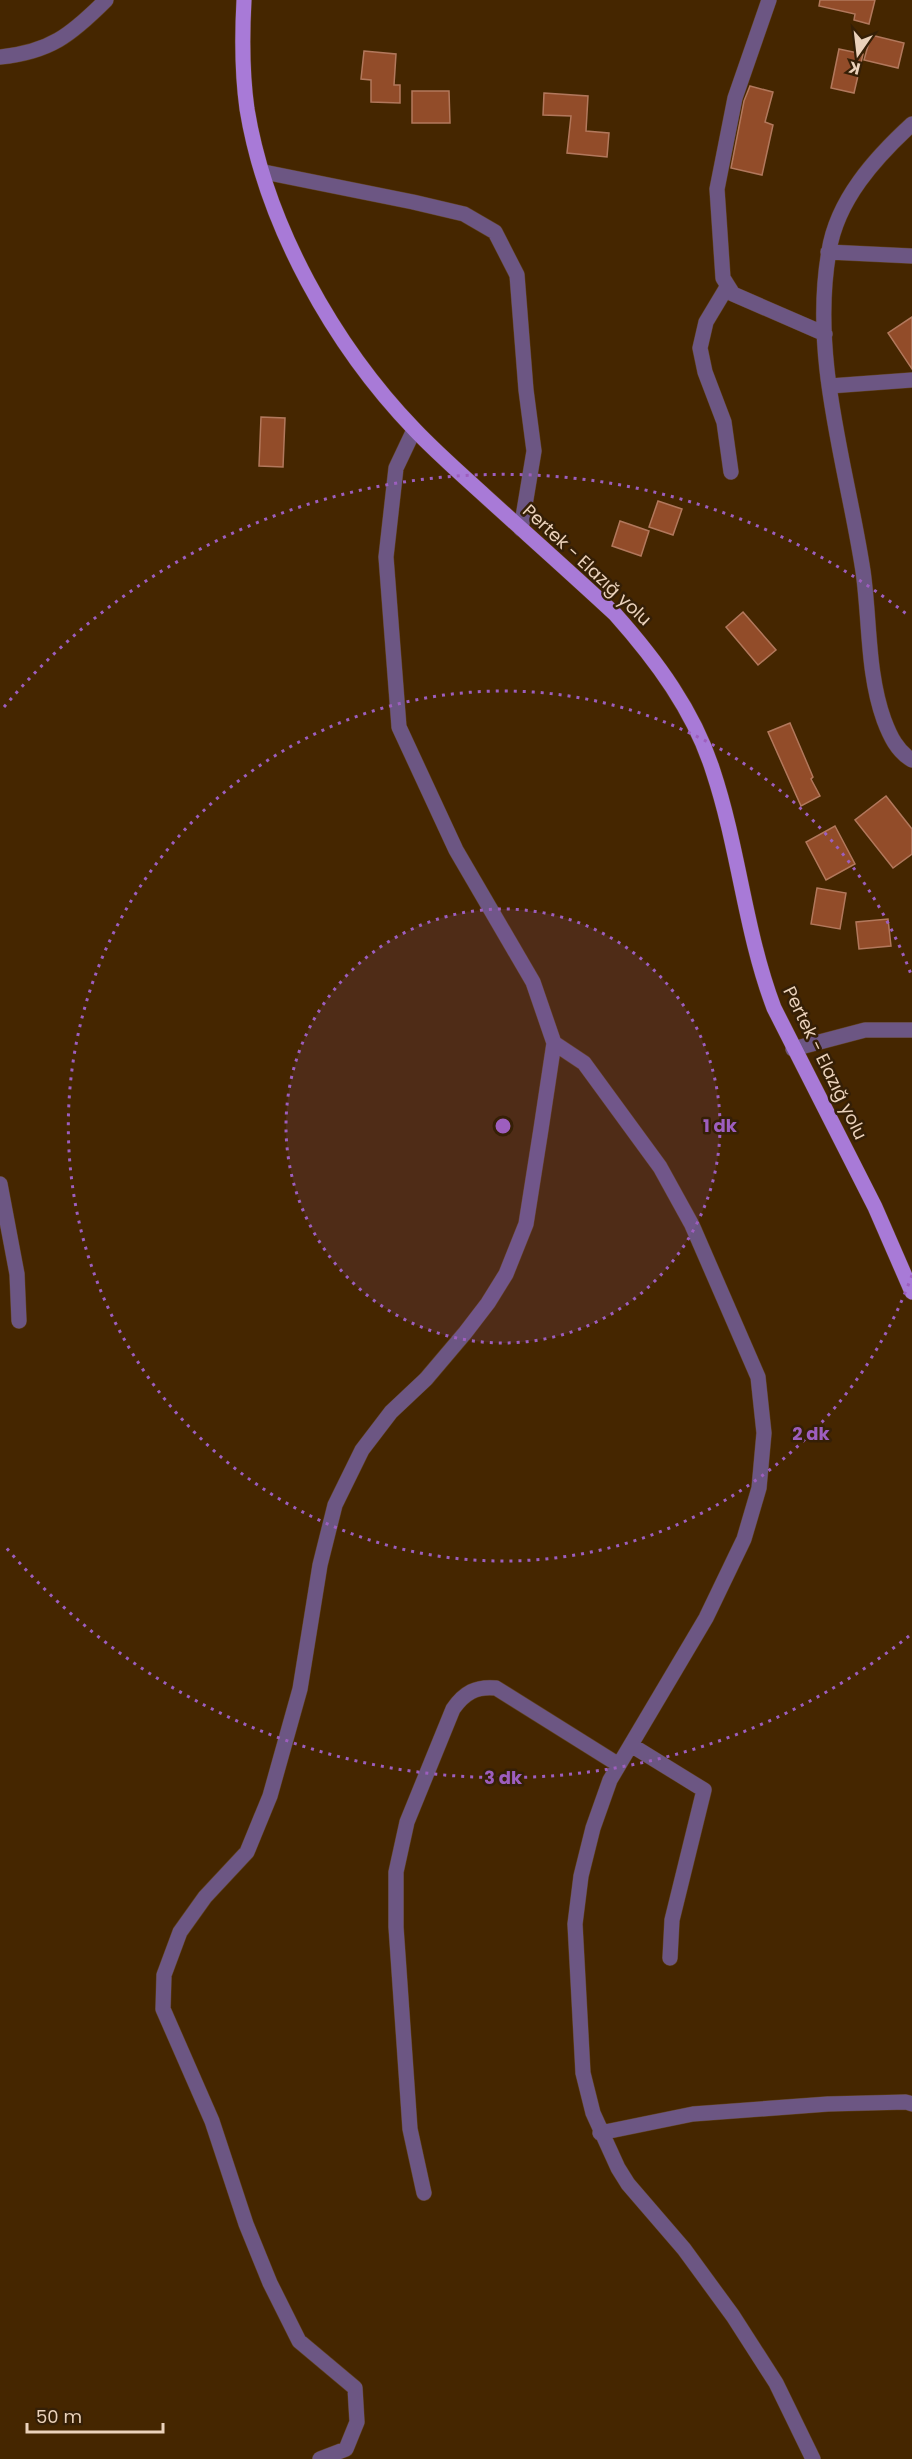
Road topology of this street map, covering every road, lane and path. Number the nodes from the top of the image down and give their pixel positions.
1 (105, 0) edge
2 (244, 0) edge
3 (769, 0) edge
4 (88, 7) edge
5 (0, 57) edge
6 (912, 124) edge
7 (264, 172) junction
8 (828, 252) junction
9 (912, 256) edge
10 (727, 287) junction
11 (825, 334) junction
12 (912, 380) edge
13 (830, 386) junction
14 (414, 430) junction
15 (731, 472) dead end
16 (521, 529) junction
17 (912, 760) edge
18 (912, 1030) edge
19 (554, 1043) junction
20 (793, 1049) junction
21 (0, 1184) edge
22 (912, 1292) edge
23 (19, 1322) dead end
24 (631, 1746) junction
25 (619, 1765) junction
26 (670, 1958) dead end
27 (912, 2104) edge
28 (600, 2133) junction
29 (424, 2193) dead end
30 (320, 2459) edge
31 (813, 2459) edge

1 - 4 street
2 - 7 main road, Pertek - Elazığ yolu
3 - 10 street
4 - 5 street
6 - 8 street
7 - 14 main road, Pertek - Elazığ yolu
7 - 16 street
8 - 9 street
8 - 11 street
10 - 11 street
10 - 15 street
11 - 13 street
12 - 13 street
13 - 17 street
14 - 16 main road, Pertek - Elazığ yolu
14 - 19 street
16 - 20 main road, Pertek - Elazığ yolu
18 - 20 street
19 - 24 street
19 - 30 street
20 - 22 main road, Pertek - Elazığ yolu
21 - 23 street
24 - 25 street
24 - 26 street
25 - 28 street
25 - 29 street
27 - 28 street
28 - 31 street

